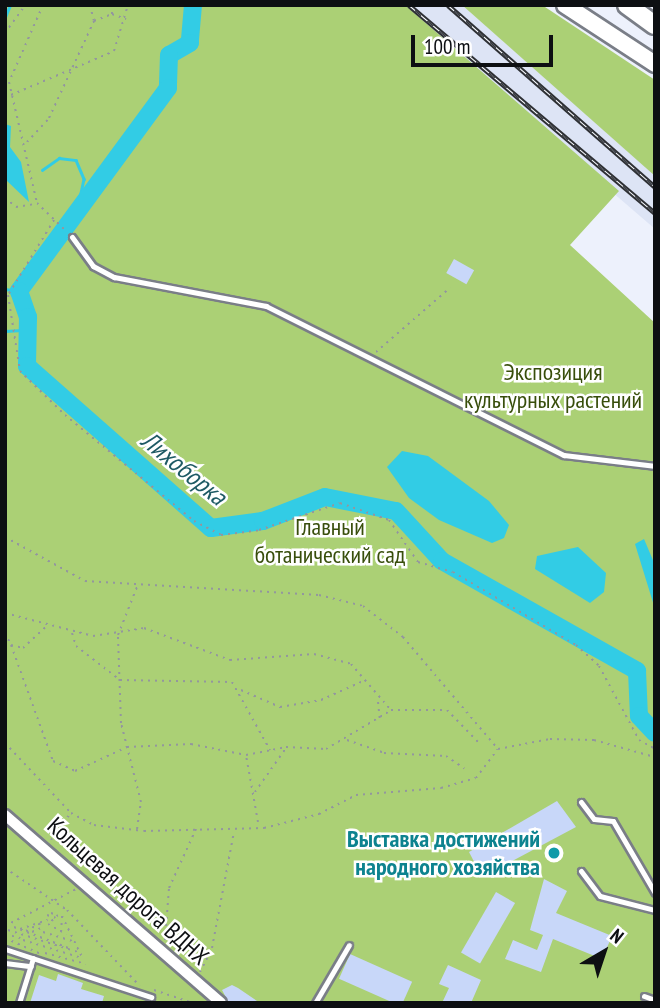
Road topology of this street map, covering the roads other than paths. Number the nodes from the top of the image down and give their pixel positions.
1 (565, 5) edge
2 (627, 5) edge
3 (655, 25) edge
4 (655, 64) edge
5 (72, 237) road end
6 (655, 466) edge
7 (581, 802) dead end
8 (5, 815) edge
9 (580, 872) dead end
10 (655, 893) edge
11 (655, 910) edge
12 (349, 945) dead end
13 (5, 949) edge
14 (33, 958) junction
15 (5, 963) edge
16 (31, 966) junction
17 (151, 996) dead end
18 (645, 996) dead end
19 (655, 1000) edge
20 (19, 1003) edge
21 (221, 1003) edge
22 (315, 1003) edge

1 - 4 main road
2 - 3 main road
5 - 6 lane
7 - 10 lane
8 - 21 street, Кольцевая дорога ВДНХ
9 - 11 lane
12 - 22 lane
13 - 14 lane
14 - 16 lane
14 - 17 lane
15 - 16 lane
16 - 20 lane
18 - 19 lane

